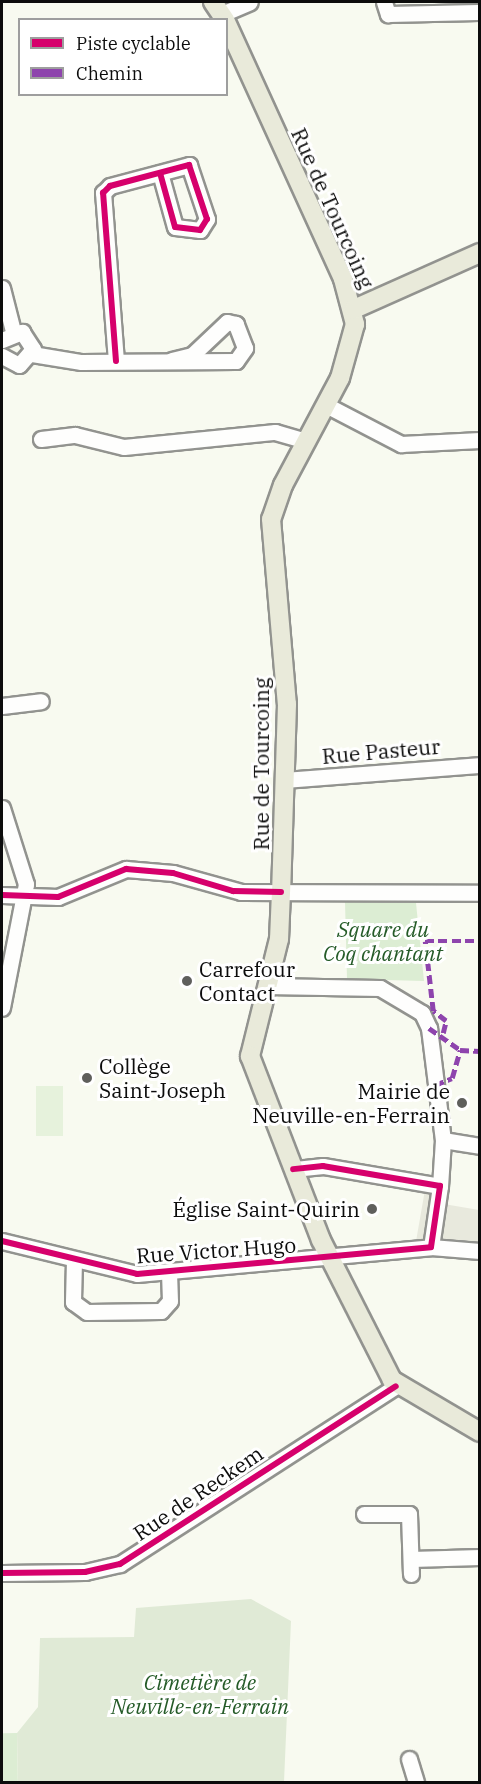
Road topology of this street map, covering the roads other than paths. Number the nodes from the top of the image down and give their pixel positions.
1 (250, 2) edge
2 (384, 2) edge
3 (478, 12) edge
4 (222, 14) edge
5 (228, 27) edge
6 (160, 173) dead end
7 (480, 253) edge
8 (2, 288) edge
9 (354, 309) junction
10 (7, 335) edge
11 (32, 354) junction
12 (2, 356) edge
13 (172, 360) dead end
14 (117, 361) junction
15 (326, 405) junction
16 (41, 439) dead end
17 (480, 440) edge
18 (307, 441) junction
19 (40, 701) dead end
20 (2, 706) edge
21 (480, 765) edge
22 (285, 780) junction
23 (2, 808) edge
24 (281, 892) junction
25 (480, 893) edge
26 (2, 895) edge
27 (25, 897) junction
28 (266, 986) junction
29 (2, 1008) edge
30 (443, 1140) junction
31 (480, 1146) edge
32 (293, 1169) junction
33 (440, 1186) junction
34 (2, 1241) edge
35 (431, 1247) junction
36 (479, 1250) edge
37 (329, 1257) junction
38 (74, 1260) junction
39 (169, 1273) junction
40 (396, 1386) junction
41 (480, 1432) edge
42 (364, 1514) dead end
43 (480, 1557) edge
44 (2, 1573) edge
45 (409, 1759) dead end
46 (416, 1782) edge

1 - 4 street
2 - 3 street
5 - 9 main road, Rue de Tourcoing
6 - 14 street
7 - 9 main road
8 - 10 street
9 - 15 main road, Rue de Tourcoing
10 - 11 street
11 - 12 street
11 - 14 street
13 - 14 street
15 - 17 street
15 - 18 main road, Rue de Tourcoing
16 - 18 street
18 - 22 main road, Rue de Tourcoing
19 - 20 street
21 - 22 street, Rue Pasteur
22 - 24 main road, Rue de Tourcoing
23 - 27 street
24 - 25 street
24 - 27 street
24 - 28 main road, Rue de Tourcoing
26 - 27 street
27 - 29 street
28 - 30 street
28 - 32 main road, Rue de Tourcoing
30 - 31 street
30 - 33 street
32 - 33 street
32 - 37 main road, Rue de Tourcoing
33 - 35 street
34 - 38 street, Rue Victor Hugo
35 - 36 street, Rue Victor Hugo
35 - 37 street, Rue Victor Hugo
37 - 39 street, Rue Victor Hugo
37 - 40 main road, Rue de Tourcoing
38 - 39 street, Rue Victor Hugo
38 - 39 street
40 - 41 main road
40 - 44 street, Rue de Reckem
42 - 43 street
45 - 46 street

